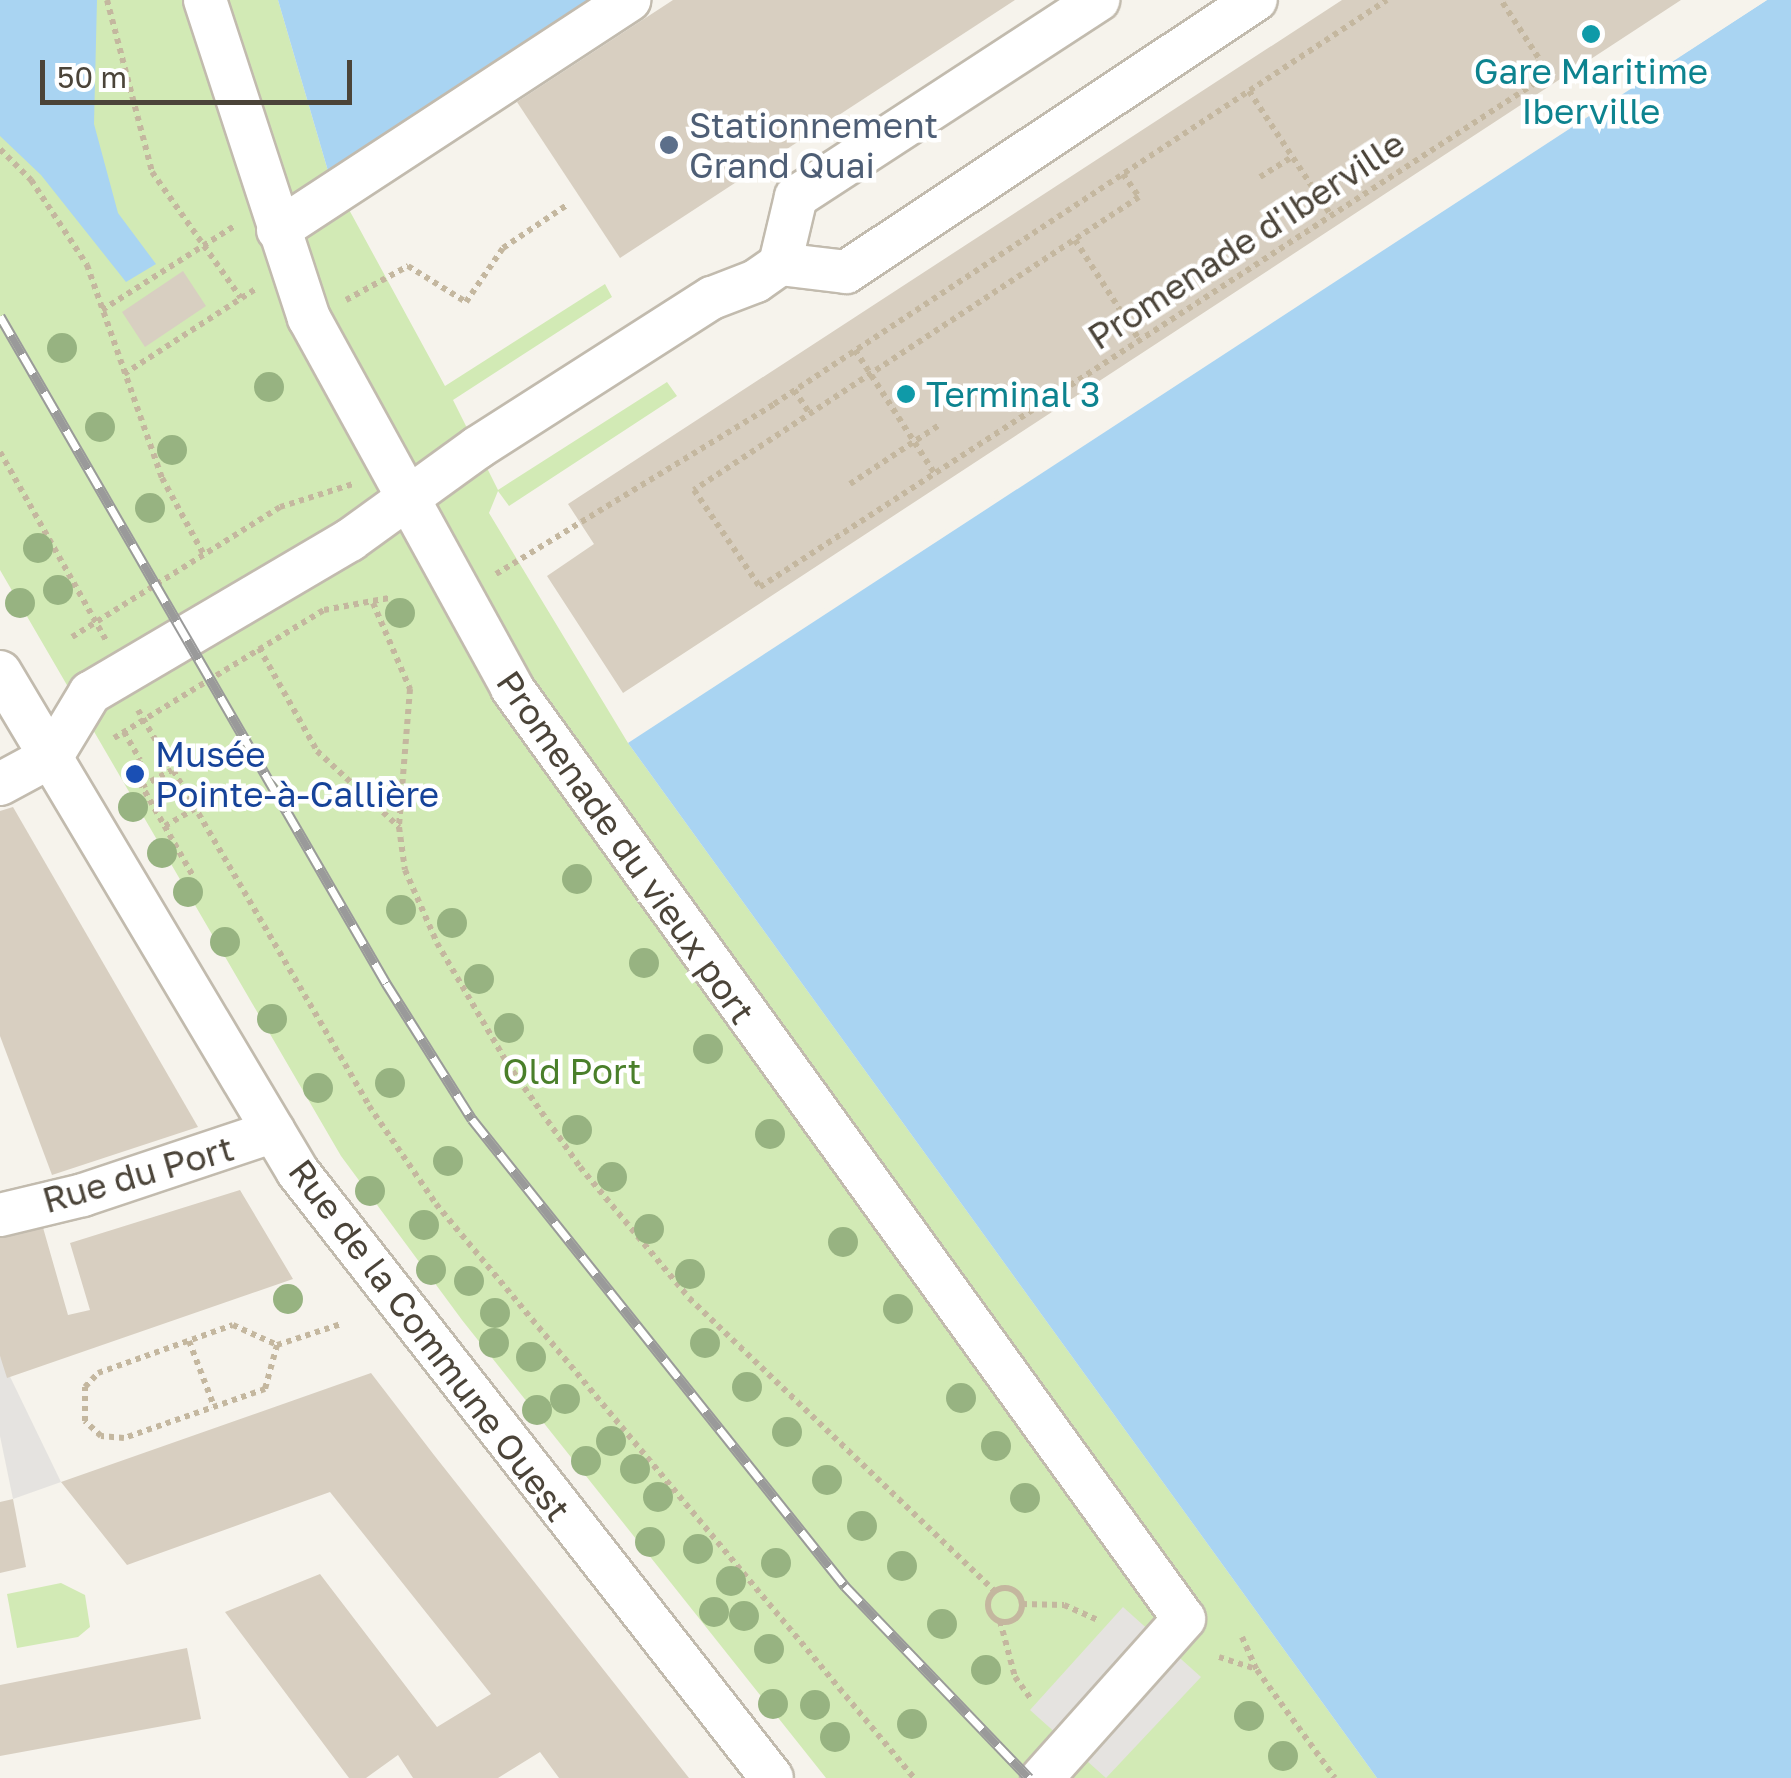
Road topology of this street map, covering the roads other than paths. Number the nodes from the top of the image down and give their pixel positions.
1 (205, 0) edge
2 (629, 0) edge
3 (1098, 0) edge
4 (1186, 0) edge
5 (1256, 0) edge
6 (1180, 47) junction
7 (258, 227) junction
8 (780, 264) junction
9 (406, 500) junction
10 (0, 672) edge
11 (52, 756) junction
12 (0, 784) edge
13 (274, 1131) junction
14 (0, 1215) edge
15 (772, 1778) edge
16 (1042, 1778) edge

1 - 7 street, Promenade du vieux port
2 - 7 street
3 - 8 street
4 - 6 street
5 - 6 street
6 - 8 street
7 - 9 street, Promenade du vieux port
8 - 9 street
9 - 11 street
9 - 16 street, Promenade du vieux port
10 - 11 street, Rue de la Commune Ouest
11 - 12 street
11 - 13 street, Rue de la Commune Ouest
13 - 14 street, Rue du Port
13 - 15 street, Rue de la Commune Ouest

